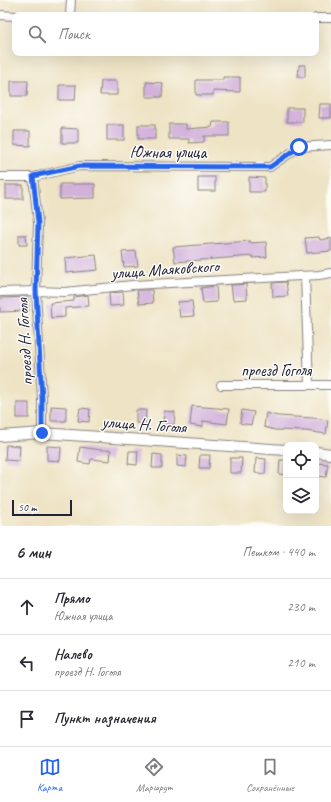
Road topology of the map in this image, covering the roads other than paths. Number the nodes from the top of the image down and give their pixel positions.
1 (70, 0) edge
2 (70, 12) edge
3 (0, 16) edge
4 (12, 16) edge
5 (319, 18) edge
6 (331, 18) edge
7 (331, 145) edge
8 (33, 176) junction
9 (0, 177) edge
10 (331, 273) edge
11 (305, 276) junction
12 (36, 291) junction
13 (0, 292) edge
14 (221, 385) dead end
15 (309, 385) junction
16 (331, 385) edge
17 (42, 433) junction
18 (0, 436) edge
19 (283, 450) edge
20 (319, 452) edge
21 (331, 454) edge

1 - 2 street
3 - 4 street
5 - 6 street
7 - 8 street, Южная улица
8 - 9 street, Южная улица
8 - 12 street, проезд Н. Гоголя
10 - 11 street, улица Маяковского
11 - 12 street, улица Маяковского
11 - 15 street
12 - 13 street, улица Маяковского
12 - 17 street, проезд Н. Гоголя
14 - 15 street, проезд Гоголя
15 - 16 street, проезд Гоголя
17 - 18 street, улица Н. Гоголя
17 - 19 street, улица Н. Гоголя
20 - 21 street

